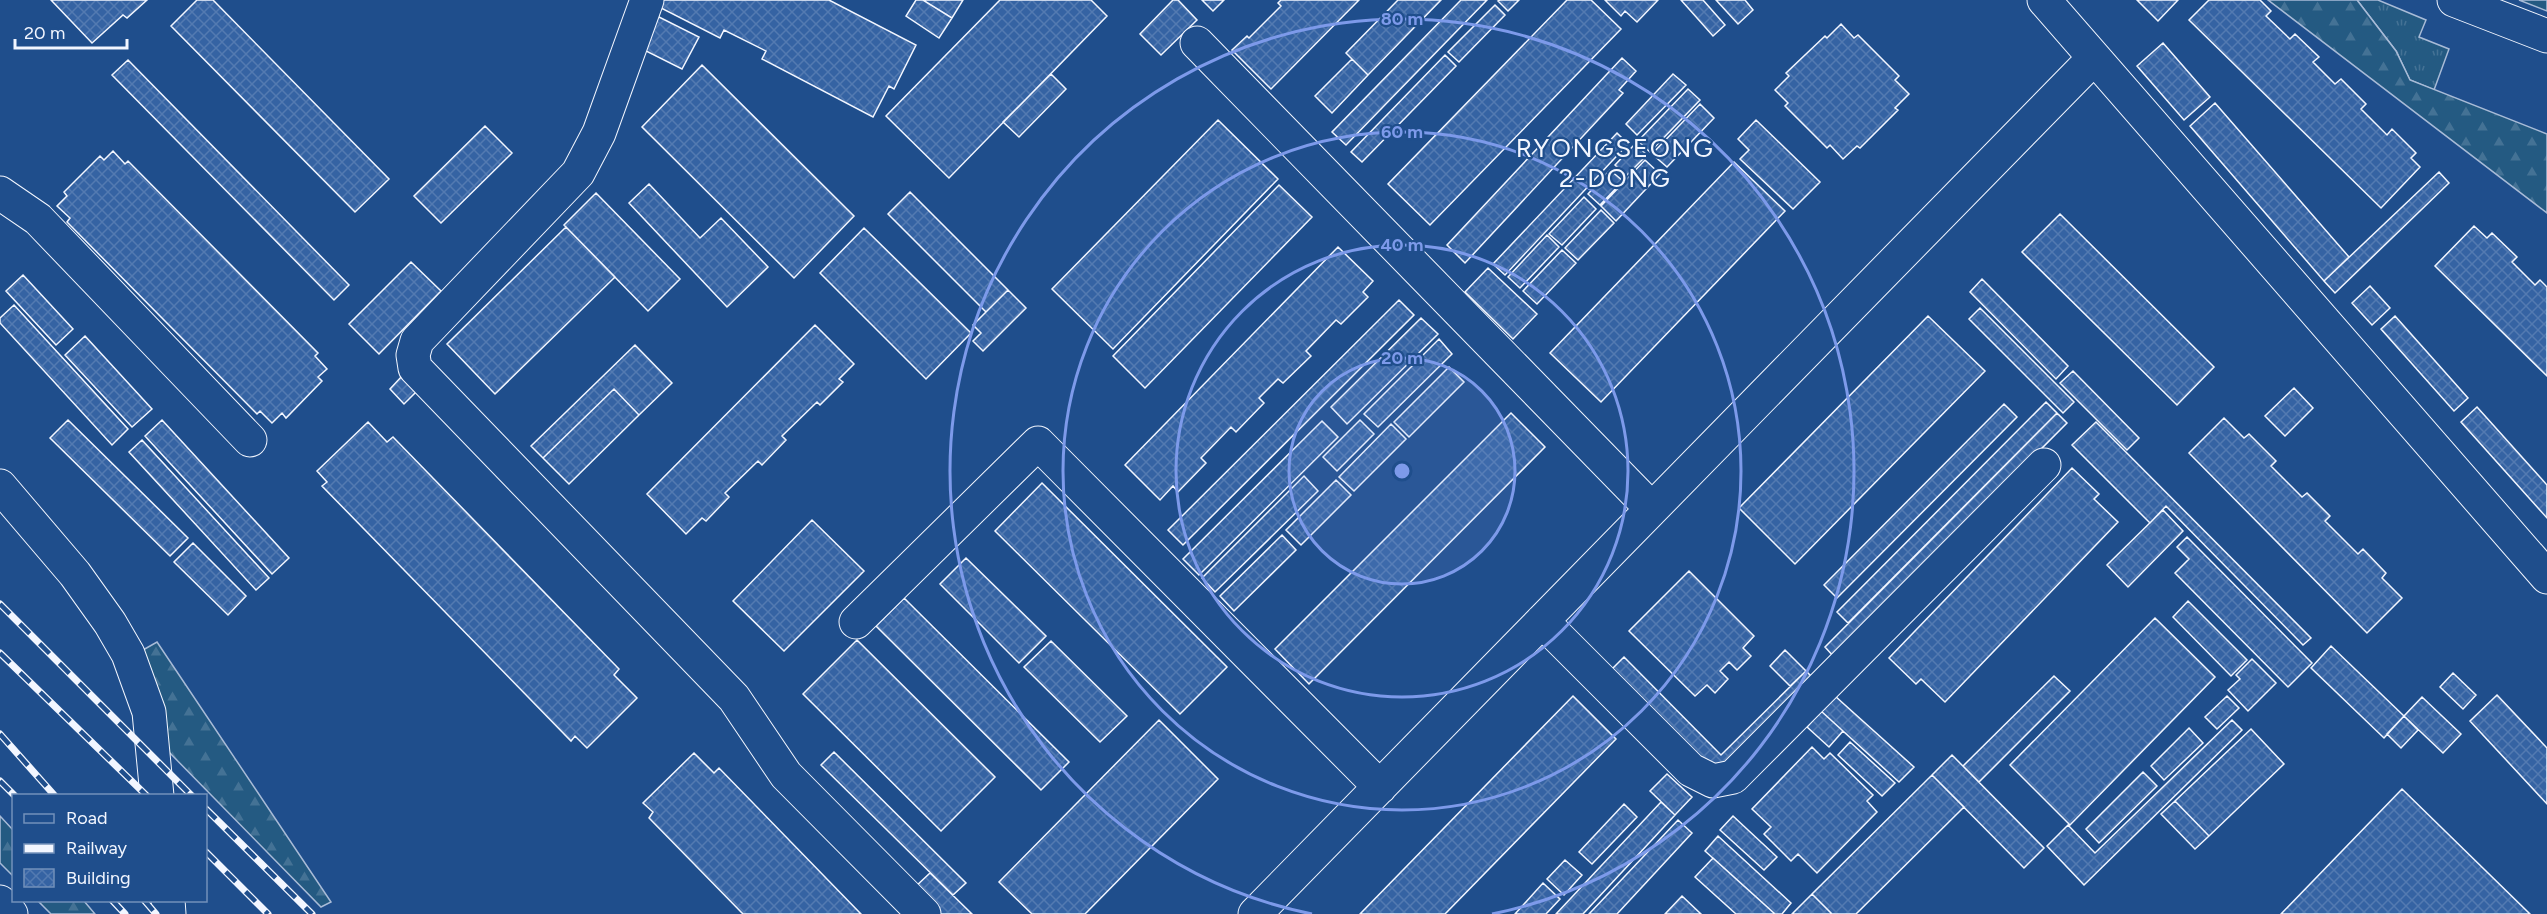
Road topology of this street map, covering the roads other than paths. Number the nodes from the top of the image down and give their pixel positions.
1 (646, 0) edge
2 (2044, 0) edge
3 (2454, 0) edge
4 (2547, 36) edge
5 (1197, 43) dead end
6 (2094, 58) junction
7 (0, 194) edge
8 (249, 440) dead end
9 (2044, 465) dead end
10 (0, 486) edge
11 (1652, 509) junction
12 (2547, 577) edge
13 (1542, 621) junction
14 (856, 622) dead end
15 (1380, 787) junction
16 (157, 794) edge
17 (0, 902) edge
18 (11, 914) edge
19 (924, 914) edge
20 (1255, 914) edge

1 - 19 street
2 - 6 street
3 - 4 street
5 - 11 street
6 - 11 street
6 - 12 street
7 - 8 street
9 - 13 street
10 - 16 street
11 - 13 street
13 - 15 street
14 - 15 street
15 - 20 street
17 - 18 street

